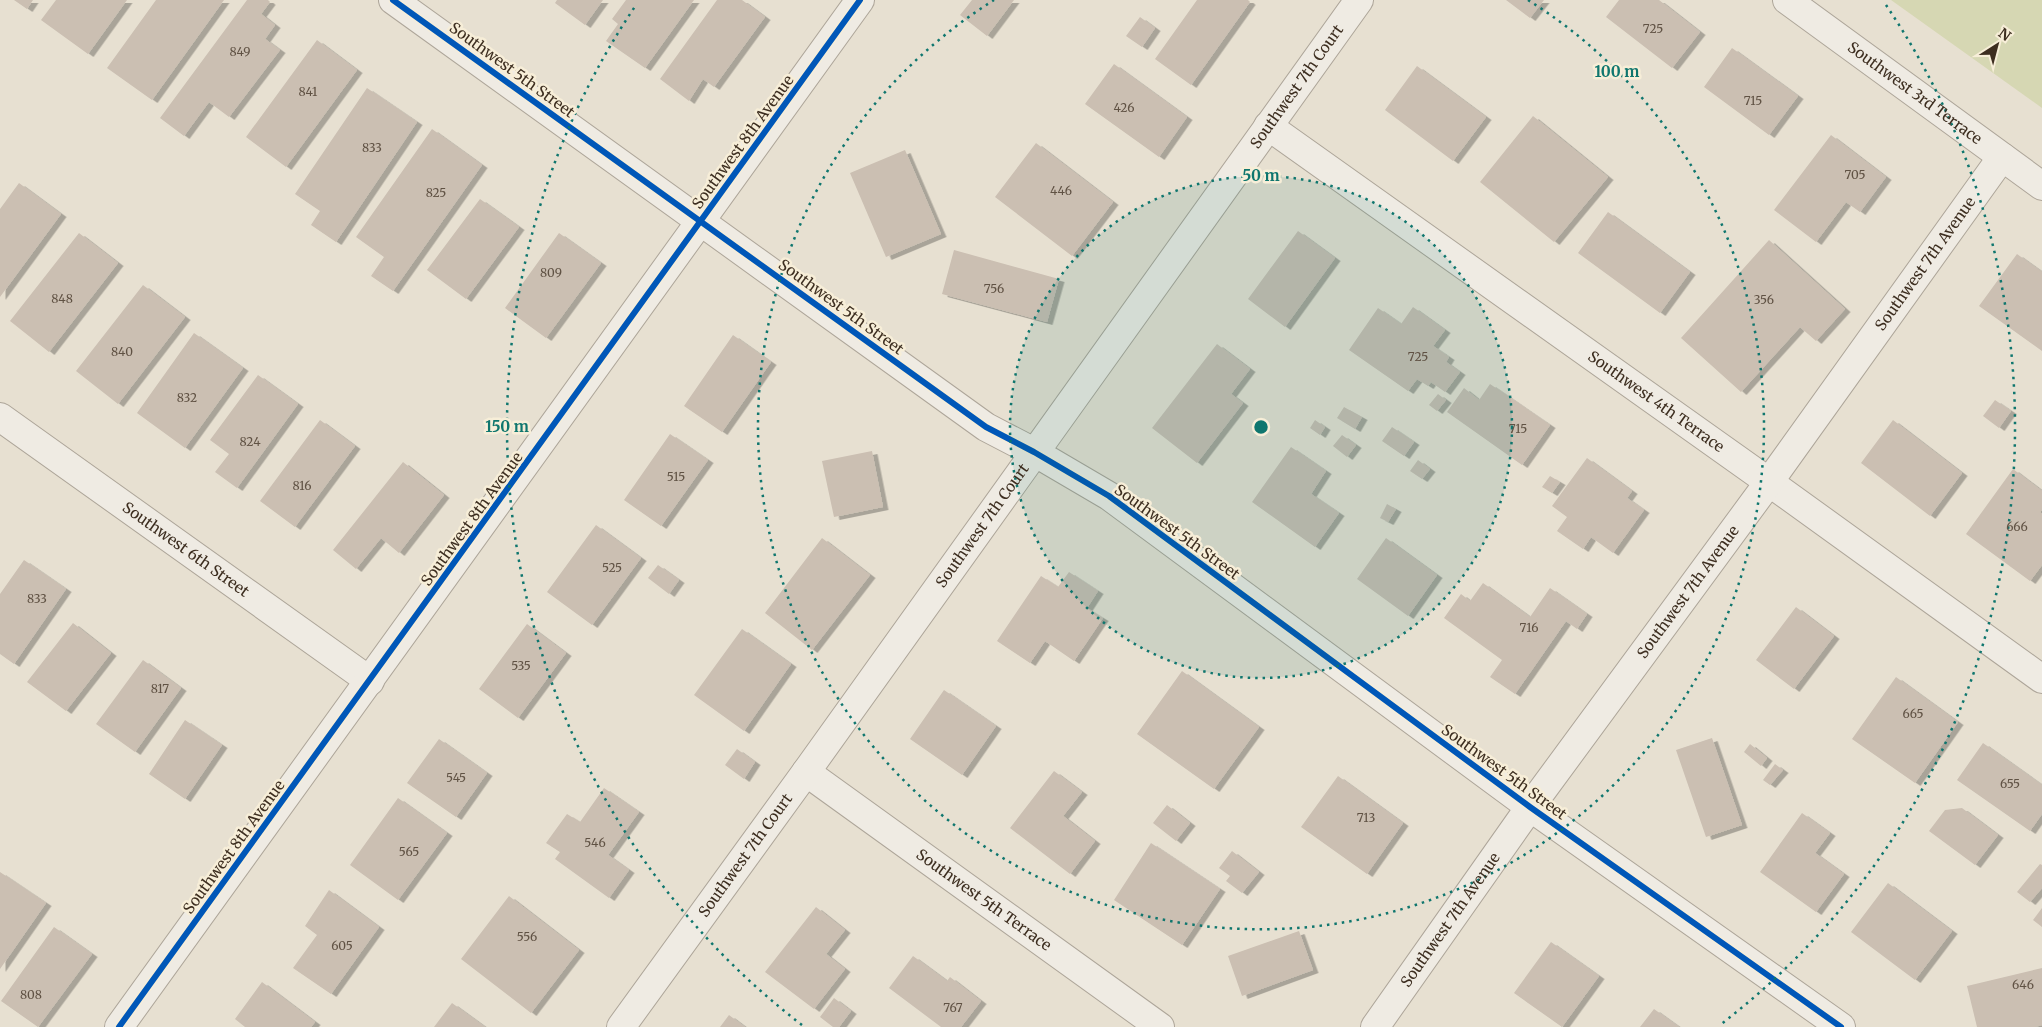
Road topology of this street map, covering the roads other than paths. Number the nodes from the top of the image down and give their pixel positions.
1 (393, 0) edge
2 (860, 0) edge
3 (1359, 0) edge
4 (1787, 0) edge
5 (1268, 126) junction
6 (2002, 157) junction
7 (2042, 186) edge
8 (701, 222) junction
9 (0, 417) edge
10 (1034, 452) junction
11 (1769, 482) junction
12 (2042, 680) edge
13 (370, 681) junction
14 (806, 772) junction
15 (1530, 807) junction
16 (119, 1027) edge
17 (621, 1027) edge
18 (1160, 1027) edge
19 (1376, 1027) edge
20 (1841, 1027) edge

1 - 8 street, Southwest 5th Street
2 - 8 street, Southwest 8th Avenue
3 - 5 street, Southwest 7th Court
4 - 6 street, Southwest 3rd Terrace
5 - 10 street, Southwest 7th Court
5 - 11 street, Southwest 4th Terrace
6 - 7 street, Southwest 3rd Terrace
6 - 11 street, Southwest 7th Avenue
8 - 10 street, Southwest 5th Street
8 - 13 street, Southwest 8th Avenue
9 - 13 street, Southwest 6th Street
10 - 14 street, Southwest 7th Court
10 - 15 street, Southwest 5th Street
11 - 12 street, Southwest 4th Terrace
11 - 15 street, Southwest 7th Avenue
13 - 16 street, Southwest 8th Avenue
14 - 17 street, Southwest 7th Court
14 - 18 street, Southwest 5th Terrace
15 - 19 street, Southwest 7th Avenue
15 - 20 street, Southwest 5th Street

